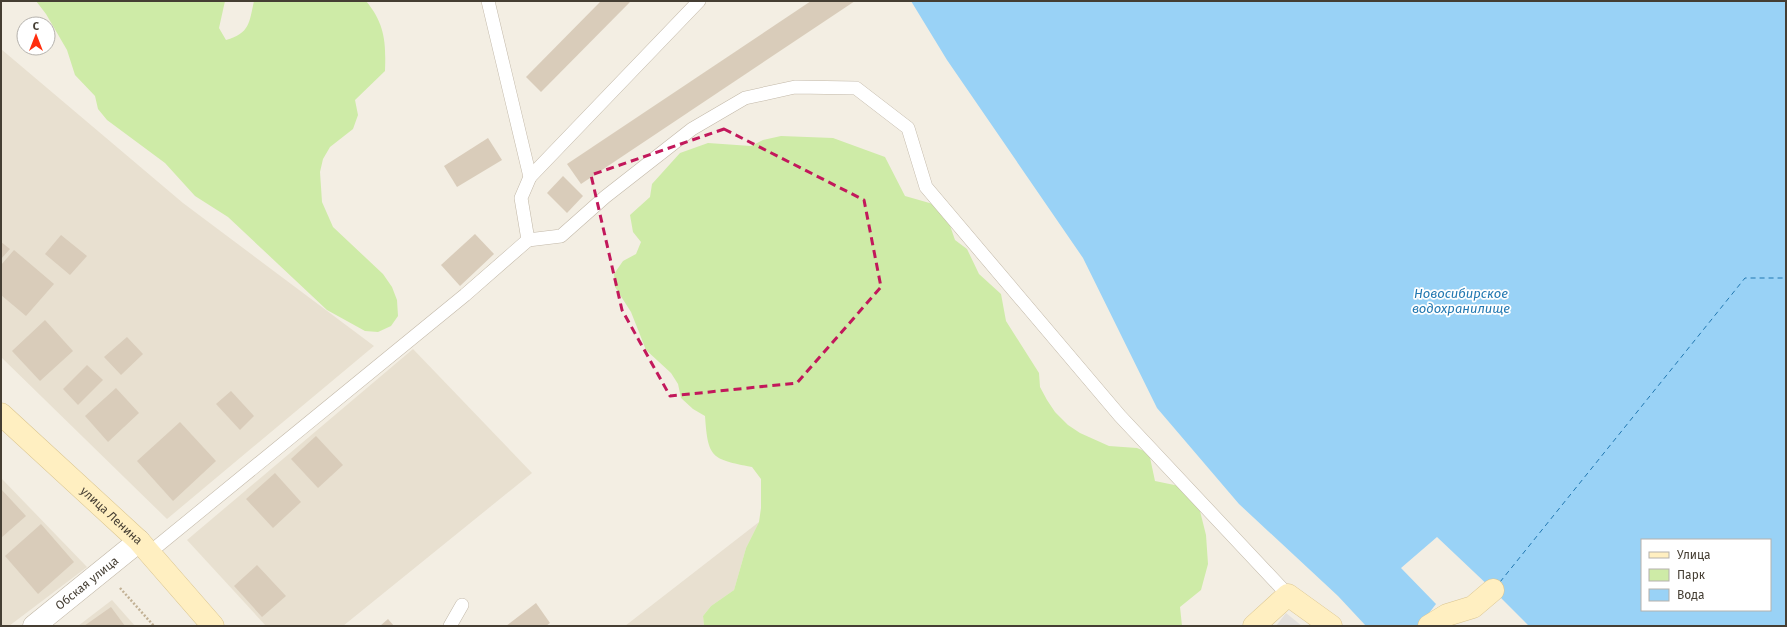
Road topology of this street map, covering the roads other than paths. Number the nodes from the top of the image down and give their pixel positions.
1 (488, 1) edge
2 (699, 1) edge
3 (530, 177) junction
4 (528, 240) junction
5 (1, 414) edge
6 (144, 547) junction
7 (1493, 590) dead end
8 (1288, 595) junction
9 (462, 605) dead end
10 (1329, 625) edge
11 (34, 626) edge
12 (213, 626) edge
13 (450, 626) edge
14 (1254, 626) edge
15 (1429, 626) edge

1 - 3 lane
2 - 3 lane
3 - 4 lane
4 - 6 lane
4 - 8 lane
5 - 6 street, улица Ленина
6 - 11 street, Обская улица
6 - 12 street, улица Ленина
7 - 15 street
8 - 10 street
8 - 14 street
9 - 13 lane

